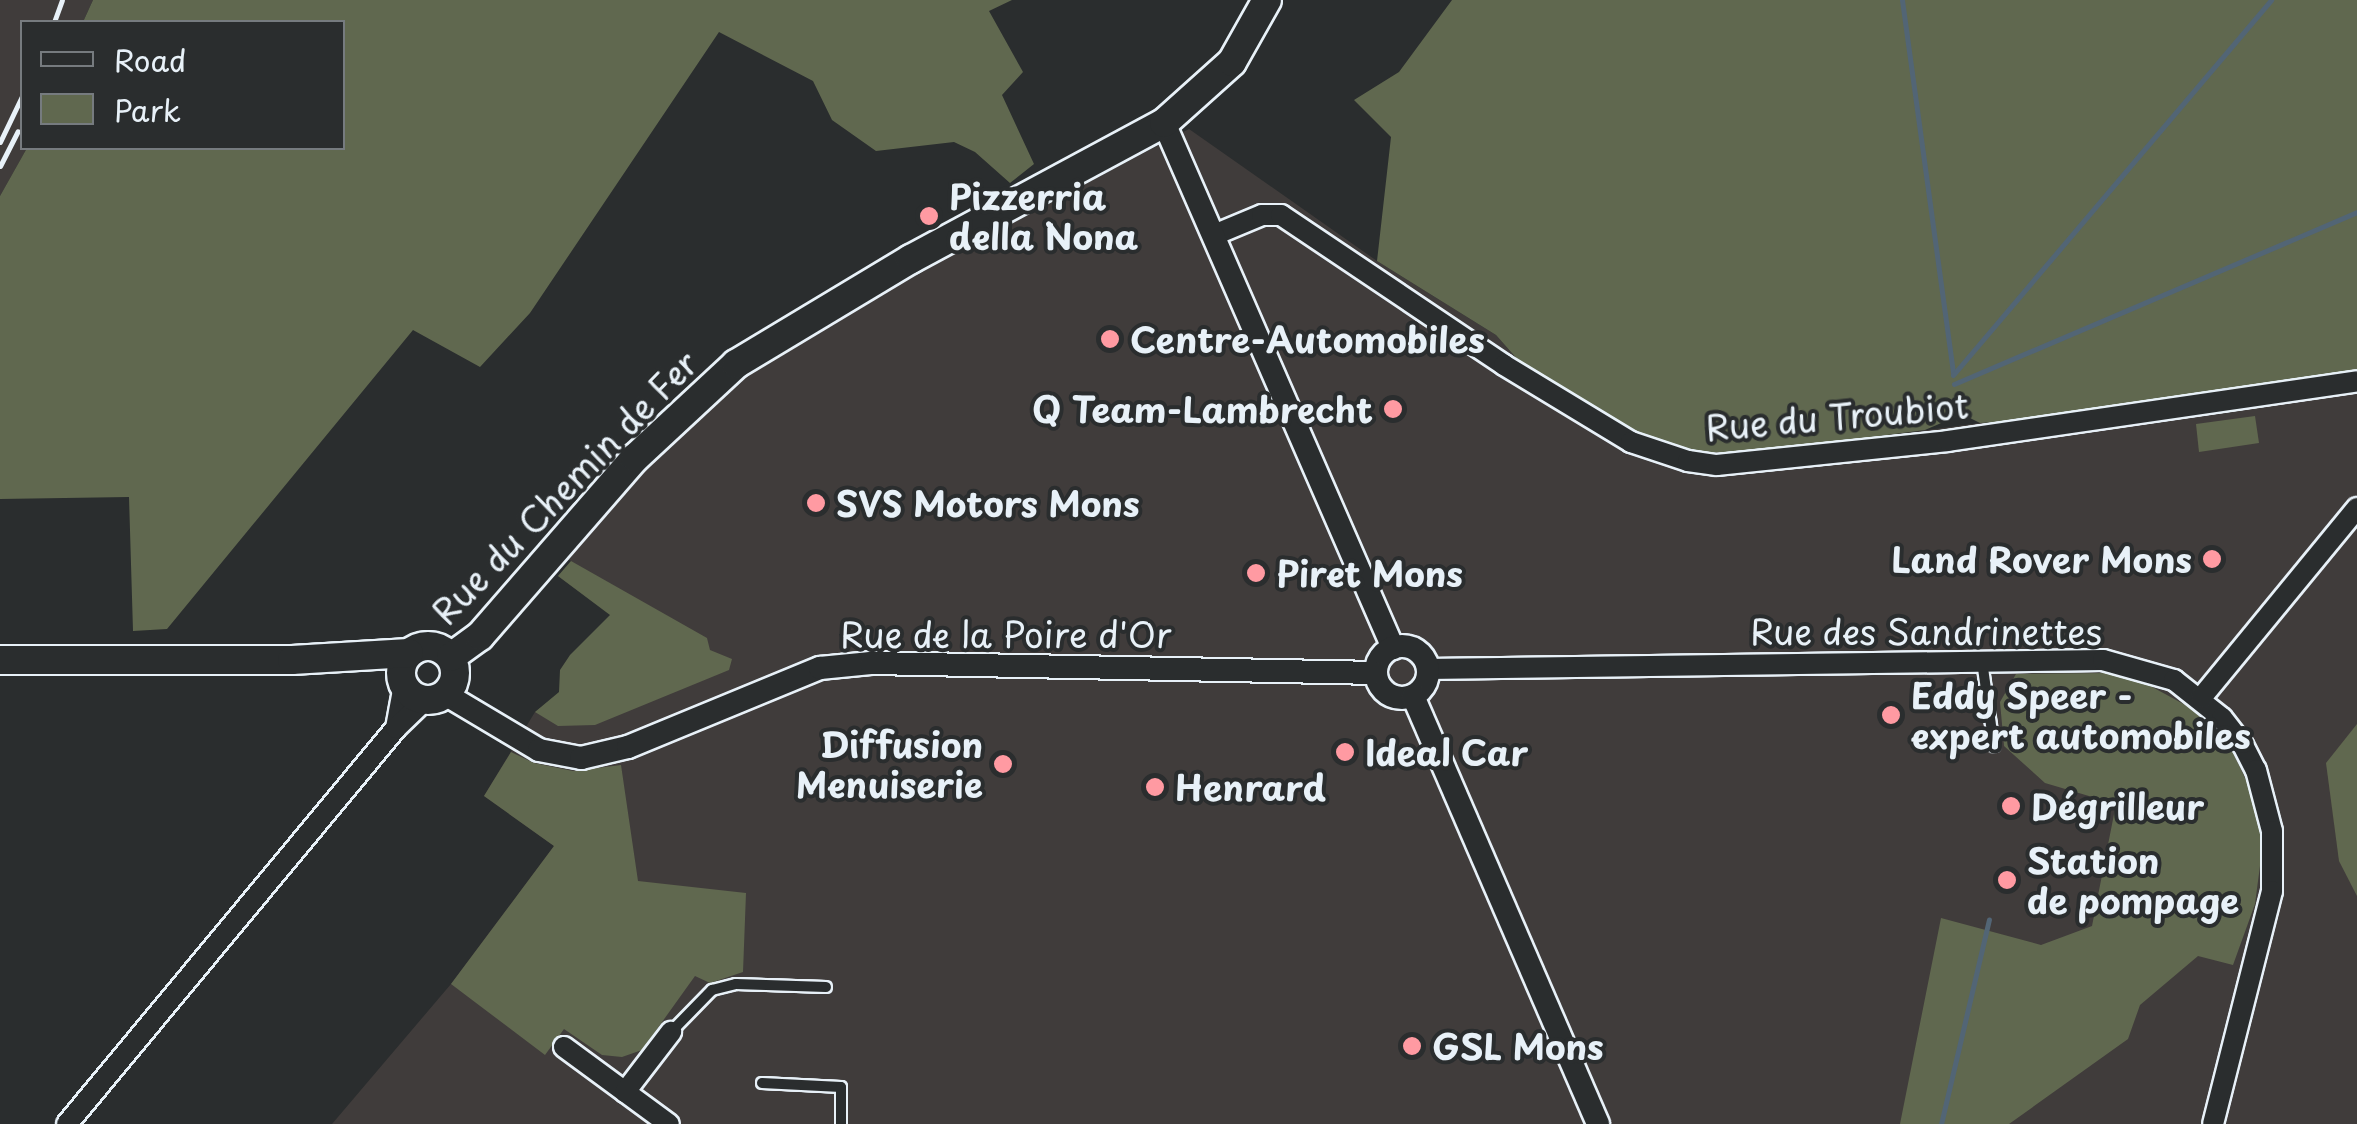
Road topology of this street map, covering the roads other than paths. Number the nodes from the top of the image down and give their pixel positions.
1 (1268, 0) edge
2 (1164, 123) junction
3 (1214, 234) junction
4 (2357, 381) edge
5 (2357, 508) edge
6 (1393, 648) junction
7 (0, 660) edge
8 (1982, 660) junction
9 (1428, 669) junction
10 (1376, 674) junction
11 (421, 675) junction
12 (1412, 696) junction
13 (2200, 698) junction
14 (1994, 746) dead end
15 (826, 987) dead end
16 (671, 1032) joint
17 (564, 1046) dead end
18 (762, 1083) dead end
19 (625, 1092) junction
20 (67, 1124) edge
21 (669, 1124) edge
22 (841, 1124) edge
23 (1598, 1124) edge
24 (2213, 1124) edge

1 - 2 main road, Rue du Chemin de Fer
2 - 3 street
2 - 11 main road, Rue du Chemin de Fer
3 - 4 street, Rue du Troubiot
3 - 6 street
5 - 13 street
6 - 9 street
6 - 10 street
7 - 11 main road
8 - 9 street, Rue des Sandrinettes
8 - 13 street, Rue des Sandrinettes
8 - 14 lane
9 - 12 street
10 - 11 street, Rue de la Poire d'Or
10 - 12 street
11 - 20 street, Rue du Chemin de Fer
12 - 23 street
13 - 24 street, Rue des Sandrinettes
15 - 16 lane
16 - 19 street
17 - 19 street
18 - 22 lane
19 - 21 street

